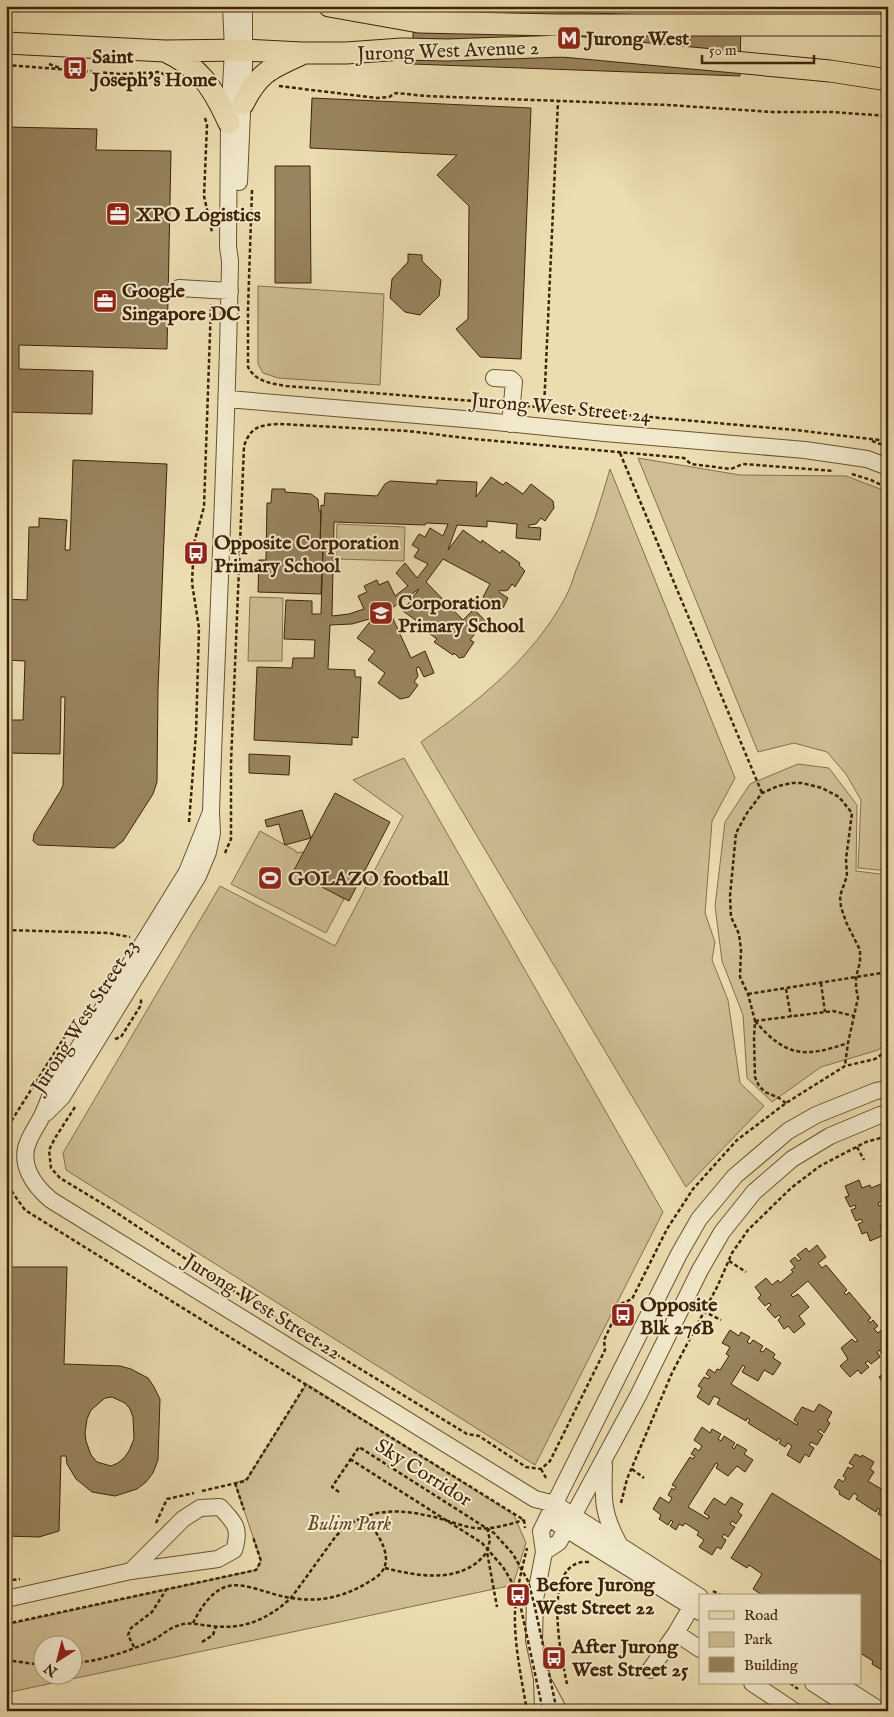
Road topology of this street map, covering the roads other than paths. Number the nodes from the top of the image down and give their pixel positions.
1 (231, 6) edge
2 (244, 6) edge
3 (330, 6) edge
4 (888, 25) edge
5 (6, 43) edge
6 (238, 50) junction
7 (165, 51) junction
8 (302, 53) junction
9 (888, 80) edge
10 (242, 104) junction
11 (229, 123) junction
12 (230, 261) junction
13 (179, 288) dead end
14 (230, 291) junction
15 (494, 378) dead end
16 (228, 399) junction
17 (510, 424) junction
18 (888, 467) edge
19 (884, 1086) edge
20 (888, 1114) edge
21 (42, 1116) joint
22 (605, 1460) junction
23 (551, 1511) junction
24 (570, 1522) junction
25 (620, 1547) junction
26 (544, 1552) junction
27 (131, 1572) junction
28 (6, 1599) edge
29 (699, 1599) edge
30 (699, 1599) edge
31 (699, 1603) edge
32 (676, 1633) junction
33 (699, 1648) edge
34 (650, 1670) dead end
35 (542, 1679) junction
36 (754, 1684) edge
37 (815, 1684) edge
38 (840, 1684) edge
39 (543, 1711) edge
40 (558, 1711) edge
41 (794, 1711) edge
42 (856, 1711) edge
43 (881, 1711) edge

1 - 6 street, Jurong West Street 23
2 - 6 street, Jurong West Street 23
3 - 4 main road, Jurong West Avenue 2
5 - 7 main road, Jurong West Avenue 2
6 - 7 main road, Jurong West Avenue 2
6 - 8 main road, Jurong West Avenue 2
6 - 10 street, Jurong West Street 23
6 - 11 street, Jurong West Street 23
7 - 11 main road
8 - 9 main road, Jurong West Avenue 2
8 - 10 main road
10 - 12 street, Jurong West Street 23
11 - 12 street, Jurong West Street 23
12 - 14 street, Jurong West Street 23
13 - 14 street
14 - 16 street, Jurong West Street 23
15 - 17 street
16 - 17 street, Jurong West Street 24
16 - 21 street, Jurong West Street 23
17 - 18 street, Jurong West Street 24
19 - 23 street
20 - 22 street
21 - 23 street, Jurong West Street 22
22 - 24 street
22 - 25 street
23 - 24 street, Jurong West Street 22
23 - 26 street
24 - 25 street
24 - 26 street
24 - 29 street
25 - 30 street
26 - 35 street
27 - 27 street
27 - 28 street
31 - 32 street
32 - 33 street
32 - 34 street
35 - 39 street
35 - 40 street
36 - 41 street
37 - 42 street
38 - 43 street

